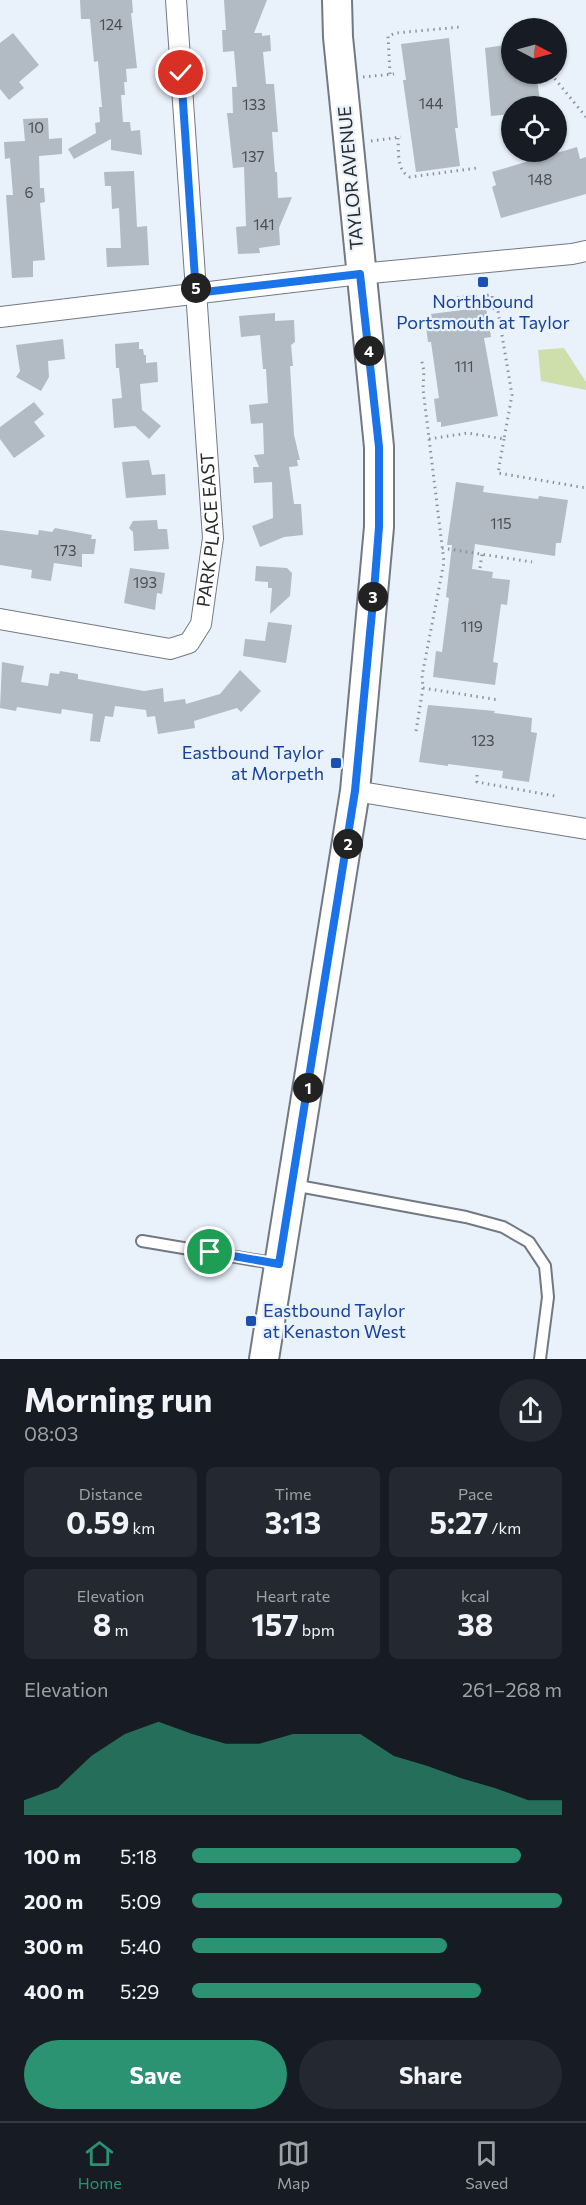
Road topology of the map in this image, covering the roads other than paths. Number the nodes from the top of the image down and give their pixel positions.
1 (176, 0) edge
2 (336, 0) edge
3 (586, 251) edge
4 (360, 274) junction
5 (196, 293) junction
6 (0, 317) edge
7 (0, 619) edge
8 (355, 791) junction
9 (586, 829) edge
10 (292, 1185) junction
11 (142, 1240) dead end
12 (279, 1264) junction
13 (264, 1358) edge
14 (540, 1359) edge

1 - 5 street, PARK PLACE EAST
2 - 4 street, TAYLOR AVENUE
3 - 4 street
4 - 5 street
4 - 8 street, TAYLOR AVENUE
5 - 6 street
5 - 7 street, PARK PLACE EAST
8 - 9 street
8 - 10 street, TAYLOR AVENUE
10 - 12 street, TAYLOR AVENUE
10 - 14 lane
11 - 12 lane
12 - 13 street, TAYLOR AVENUE

